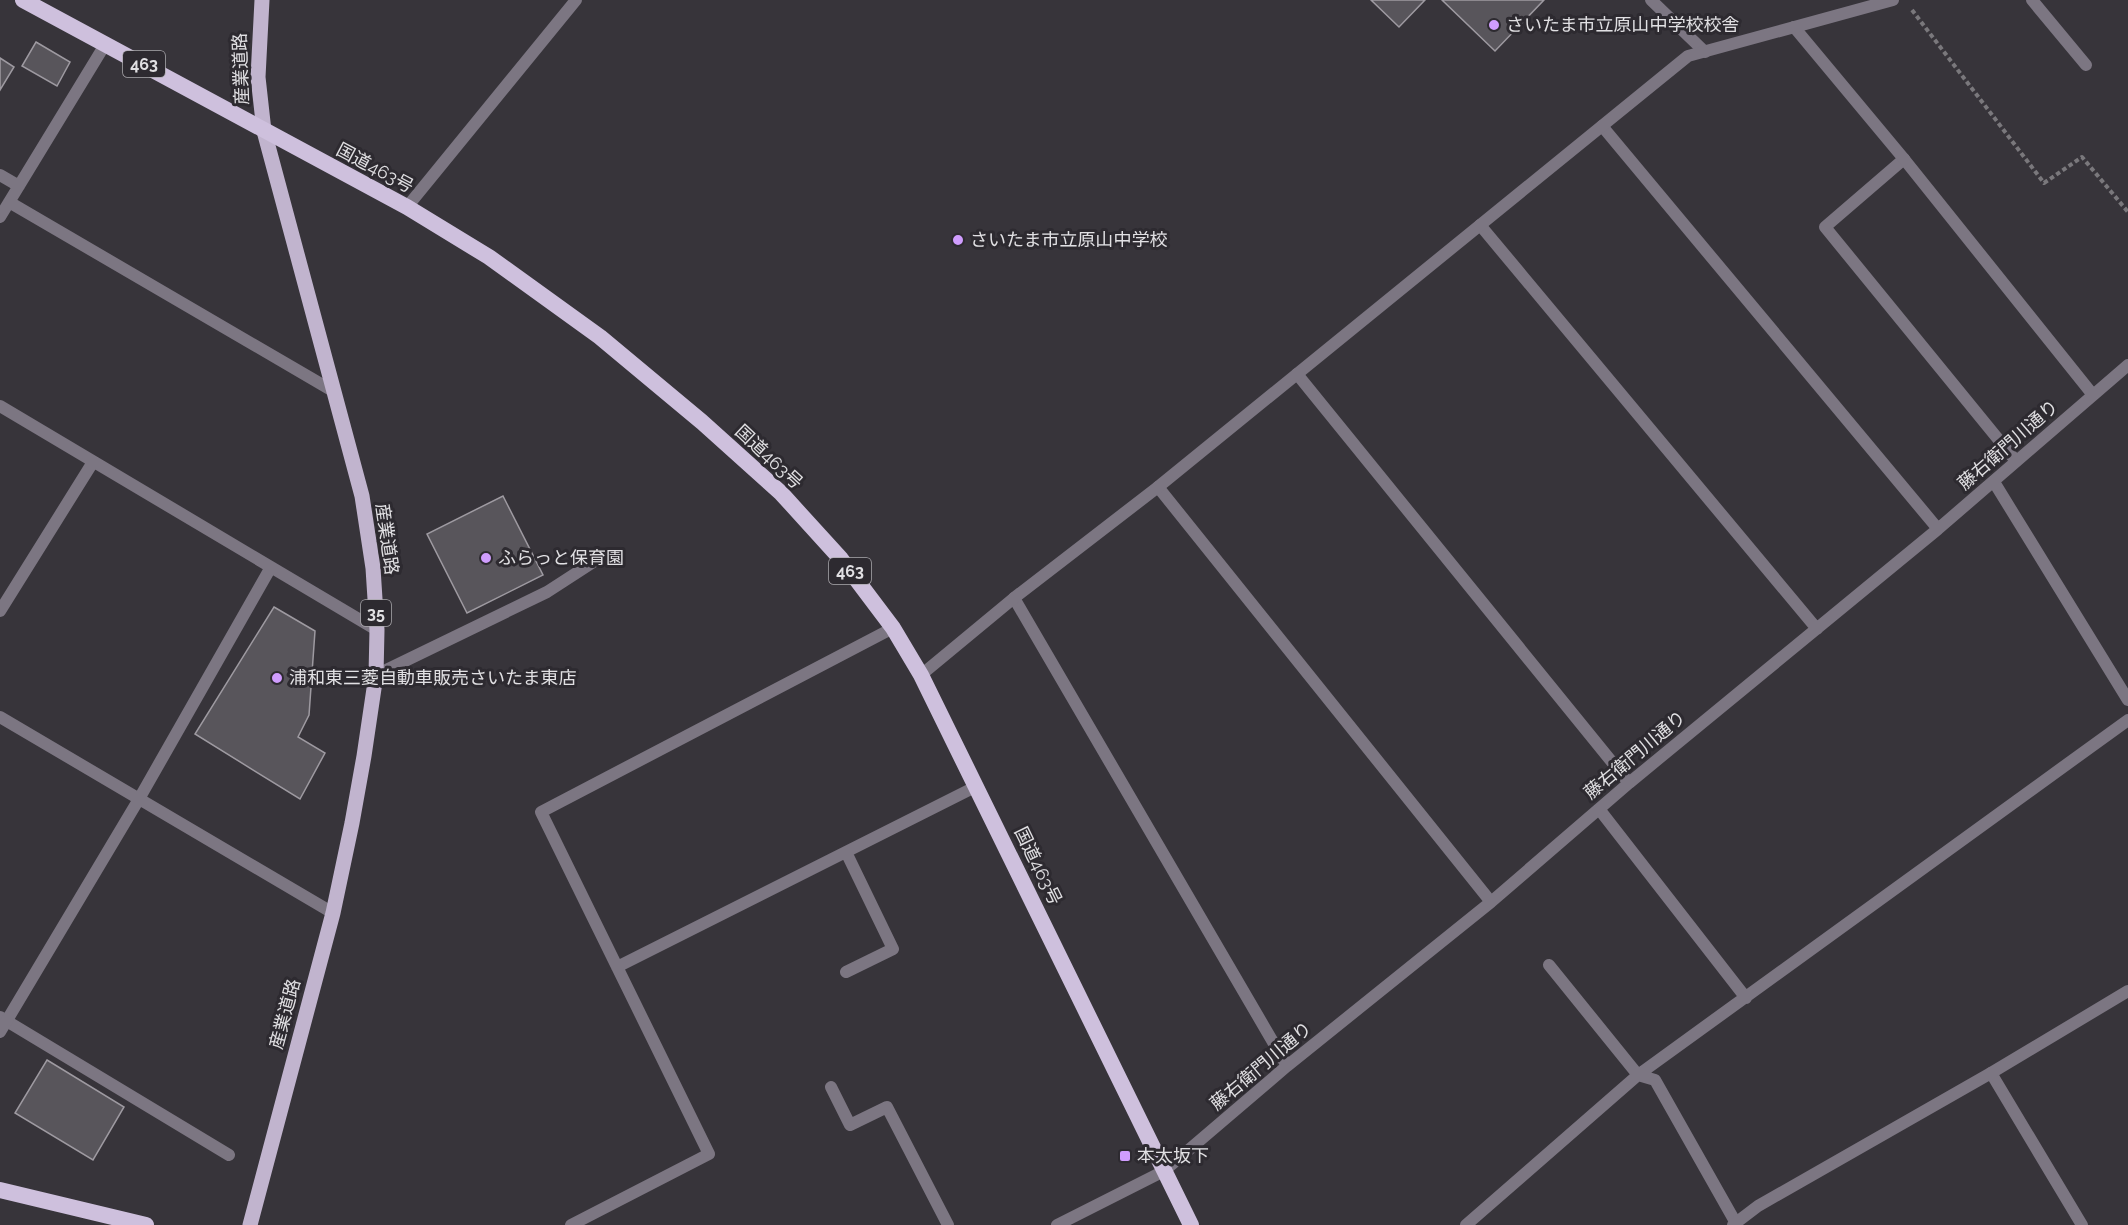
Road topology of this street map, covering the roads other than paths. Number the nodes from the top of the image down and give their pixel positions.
1 (23, 0) edge
2 (262, 0) edge
3 (576, 0) edge
4 (1652, 0) edge
5 (1893, 0) edge
6 (2032, 0) edge
7 (1794, 27) junction
8 (106, 44) junction
9 (1705, 52) junction
10 (2086, 65) dead end
11 (1602, 126) junction
12 (264, 131) junction
13 (1904, 159) junction
14 (0, 175) edge
15 (19, 186) junction
16 (9, 202) junction
17 (407, 207) junction
18 (0, 217) edge
19 (1480, 225) junction
20 (2128, 366) edge
21 (1297, 374) junction
22 (333, 391) junction
23 (2093, 395) junction
24 (0, 406) edge
25 (2016, 461) junction
26 (93, 462) junction
27 (1994, 482) junction
28 (1158, 487) junction
29 (1938, 529) junction
30 (601, 557) dead end
31 (271, 567) junction
32 (1014, 598) junction
33 (0, 611) edge
34 (893, 628) junction
35 (1817, 629) junction
36 (377, 630) junction
37 (376, 675) junction
38 (921, 675) junction
39 (2128, 700) edge
40 (0, 717) edge
41 (2128, 720) edge
42 (1629, 783) junction
43 (977, 786) junction
44 (139, 800) junction
45 (1599, 809) junction
46 (846, 852) junction
47 (1491, 902) junction
48 (333, 913) junction
49 (1549, 965) dead end
50 (617, 967) junction
51 (846, 972) dead end
52 (2128, 992) edge
53 (1746, 998) junction
54 (3, 1019) edge
55 (0, 1032) edge
56 (1287, 1066) junction
57 (1991, 1073) junction
58 (1638, 1075) junction
59 (831, 1087) dead end
60 (229, 1155) dead end
61 (1164, 1171) junction
62 (0, 1190) edge
63 (1736, 1224) edge
64 (146, 1225) edge
65 (250, 1225) edge
66 (571, 1225) edge
67 (948, 1225) edge
68 (1057, 1225) edge
69 (1191, 1225) edge
70 (1466, 1225) edge
71 (2082, 1225) edge

1 - 8 highway, 国道463号 / 463
2 - 12 main road, 産業道路 / 35
3 - 17 street
4 - 9 street
5 - 7 street
6 - 10 street
7 - 9 street
7 - 13 street
8 - 12 highway, 国道463号 / 463
8 - 15 street
9 - 11 street
11 - 19 street
11 - 29 street
12 - 17 highway, 国道463号 / 463
12 - 22 main road, 産業道路 / 35
13 - 23 street
13 - 25 street
14 - 15 street
15 - 16 street
16 - 18 street
16 - 22 street
17 - 34 highway, 国道463号 / 463
19 - 21 street
19 - 35 street
20 - 23 street, 藤右衛門川通り
21 - 28 street
21 - 42 street
22 - 36 main road, 産業道路 / 35
23 - 25 street, 藤右衛門川通り
24 - 26 street
25 - 27 street, 藤右衛門川通り
26 - 31 street
26 - 33 street
27 - 29 street, 藤右衛門川通り
27 - 39 street
28 - 32 street
28 - 47 street
29 - 35 street, 藤右衛門川通り
30 - 37 street
31 - 36 street
31 - 44 street
32 - 38 street
32 - 56 street
34 - 38 highway, 国道463号 / 463
34 - 50 street
35 - 42 street, 藤右衛門川通り
36 - 37 main road, 産業道路 / 35
37 - 48 main road, 産業道路 / 35
38 - 43 highway, 国道463号 / 463
40 - 44 street
41 - 53 street
42 - 45 street, 藤右衛門川通り
43 - 46 street
43 - 61 highway, 国道463号 / 463
44 - 48 street
44 - 54 street
45 - 47 street, 藤右衛門川通り
45 - 53 street
46 - 50 street
46 - 51 street
47 - 56 street, 藤右衛門川通り
48 - 65 main road, 産業道路 / 35
49 - 58 street
50 - 66 street
52 - 57 street
53 - 58 street
54 - 55 street
54 - 60 street
56 - 61 street, 藤右衛門川通り
57 - 63 street
57 - 71 street
58 - 63 street
58 - 70 street
59 - 67 street
61 - 68 street, 藤右衛門川通り
61 - 69 highway, 国道463号 / 463
62 - 64 highway

